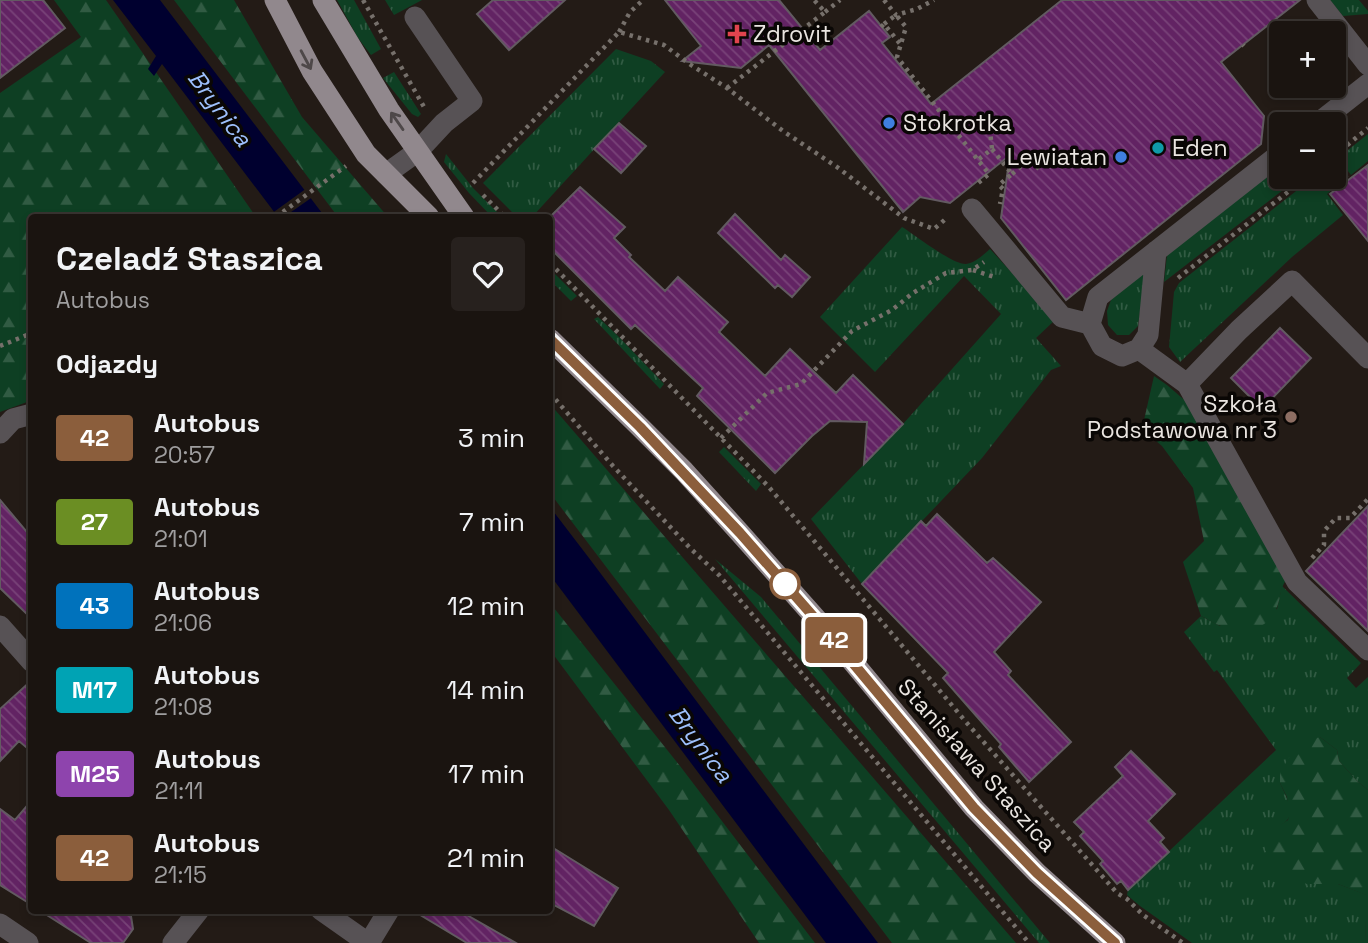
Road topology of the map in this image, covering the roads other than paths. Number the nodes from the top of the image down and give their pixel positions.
1 (275, 0) edge
2 (323, 0) edge
3 (1317, 0) edge
4 (415, 17) dead end
5 (1368, 65) edge
6 (1368, 84) edge
7 (1332, 112) edge
8 (418, 151) junction
9 (1269, 162) edge
10 (386, 174) junction
11 (972, 209) road end
12 (426, 214) edge
13 (462, 214) edge
14 (1156, 251) junction
15 (1090, 324) junction
16 (553, 342) edge
17 (1139, 349) junction
18 (1368, 358) edge
19 (1187, 384) junction
20 (28, 415) edge
21 (0, 433) edge
22 (0, 626) edge
23 (1368, 650) edge
24 (28, 658) edge
25 (196, 914) edge
26 (327, 914) edge
27 (386, 914) edge
28 (0, 924) edge
29 (28, 943) edge
30 (173, 943) edge
31 (368, 943) edge
32 (1115, 943) edge

1 -> 10 main road
8 -> 2 main road
3 - 5 street
4 - 8 street
6 - 7 street
8 - 10 street
8 - 13 main road
9 - 14 street
10 - 12 main road
11 - 15 street
14 - 15 street
14 - 17 street
15 - 17 street
16 - 32 main road, Stanisława Staszica
17 - 19 street
18 - 19 street
19 - 23 street
20 - 21 street
22 - 24 street
25 - 30 street
26 - 31 street
27 - 31 street
28 - 29 street

